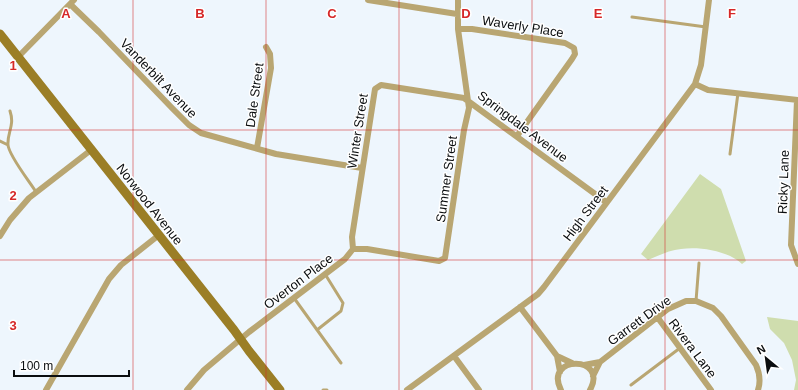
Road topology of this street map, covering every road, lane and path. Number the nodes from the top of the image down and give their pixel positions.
1 (368, 0) edge
2 (458, 0) edge
3 (708, 0) edge
4 (72, 2) edge
5 (457, 14) junction
6 (632, 17) dead end
7 (706, 27) junction
8 (458, 29) junction
9 (0, 34) edge
10 (266, 47) dead end
11 (18, 57) junction
12 (695, 84) junction
13 (738, 93) junction
14 (468, 100) junction
15 (798, 100) edge
16 (10, 111) dead end
17 (517, 136) junction
18 (0, 141) edge
19 (8, 145) junction
20 (257, 148) junction
21 (91, 150) junction
22 (730, 154) dead end
23 (362, 168) junction
24 (36, 192) junction
25 (606, 202) junction
26 (159, 235) junction
27 (0, 236) edge
28 (353, 249) junction
29 (699, 263) dead end
30 (798, 264) edge
31 (325, 274) junction
32 (294, 298) junction
33 (696, 301) junction
34 (520, 307) junction
35 (658, 318) junction
36 (317, 330) junction
37 (241, 339) junction
38 (680, 348) junction
39 (454, 356) junction
40 (557, 356) junction
41 (600, 362) junction
42 (340, 363) dead end
43 (572, 363) junction
44 (584, 365) junction
45 (560, 372) junction
46 (593, 376) junction
47 (631, 385) dead end
48 (558, 388) edge
49 (46, 390) edge
50 (187, 390) edge
51 (280, 390) edge
52 (324, 390) edge
53 (327, 390) edge
54 (407, 390) edge
55 (479, 390) edge
56 (591, 390) edge
57 (711, 390) edge
58 (758, 390) edge

1 - 5 street
2 - 5 street, Springdale Avenue
3 - 7 street, High Street
4 - 11 street
4 - 20 street, Vanderbilt Avenue
5 - 8 street, Springdale Avenue
6 - 7 lane
7 - 12 street, High Street
8 - 14 street, Springdale Avenue
8 - 17 street, Waverly Place
9 - 11 street, Norwood Avenue
10 - 20 street, Dale Street
11 - 21 street, Norwood Avenue
12 - 13 street
12 - 25 street, High Street
13 - 15 street
13 - 22 lane
14 - 17 street, Springdale Avenue
14 - 23 street, Winter Street
14 - 28 street, Summer Street
15 - 30 street, Ricky Lane
16 - 19 lane
17 - 25 street, Springdale Avenue
18 - 19 lane
19 - 24 lane
20 - 23 street, Vanderbilt Avenue
21 - 24 street
21 - 26 street, Norwood Avenue
23 - 28 street, Winter Street
24 - 27 street
25 - 34 street, High Street
26 - 37 street, Norwood Avenue
26 - 49 street
28 - 31 street, Overton Place
29 - 33 lane
31 - 32 street, Overton Place
31 - 36 lane
32 - 36 lane
32 - 37 street, Overton Place
33 - 35 street, Garrett Drive
33 - 58 street
34 - 39 street, High Street
34 - 40 street
35 - 38 street, Rivera Lane
35 - 41 street, Garrett Drive
36 - 42 lane
37 - 50 street, Overton Place
37 - 51 street, Norwood Avenue
38 - 47 lane
38 - 57 street, Rivera Lane
39 - 54 street, High Street
39 - 55 street
40 - 43 street, Garrett Drive
40 - 45 street
41 - 44 street, Garrett Drive
41 - 46 street, Garrett Drive
43 - 44 street, Garrett Drive
43 - 45 street
44 - 46 street
45 - 48 street
46 - 56 street, Garrett Drive
52 - 53 lane

